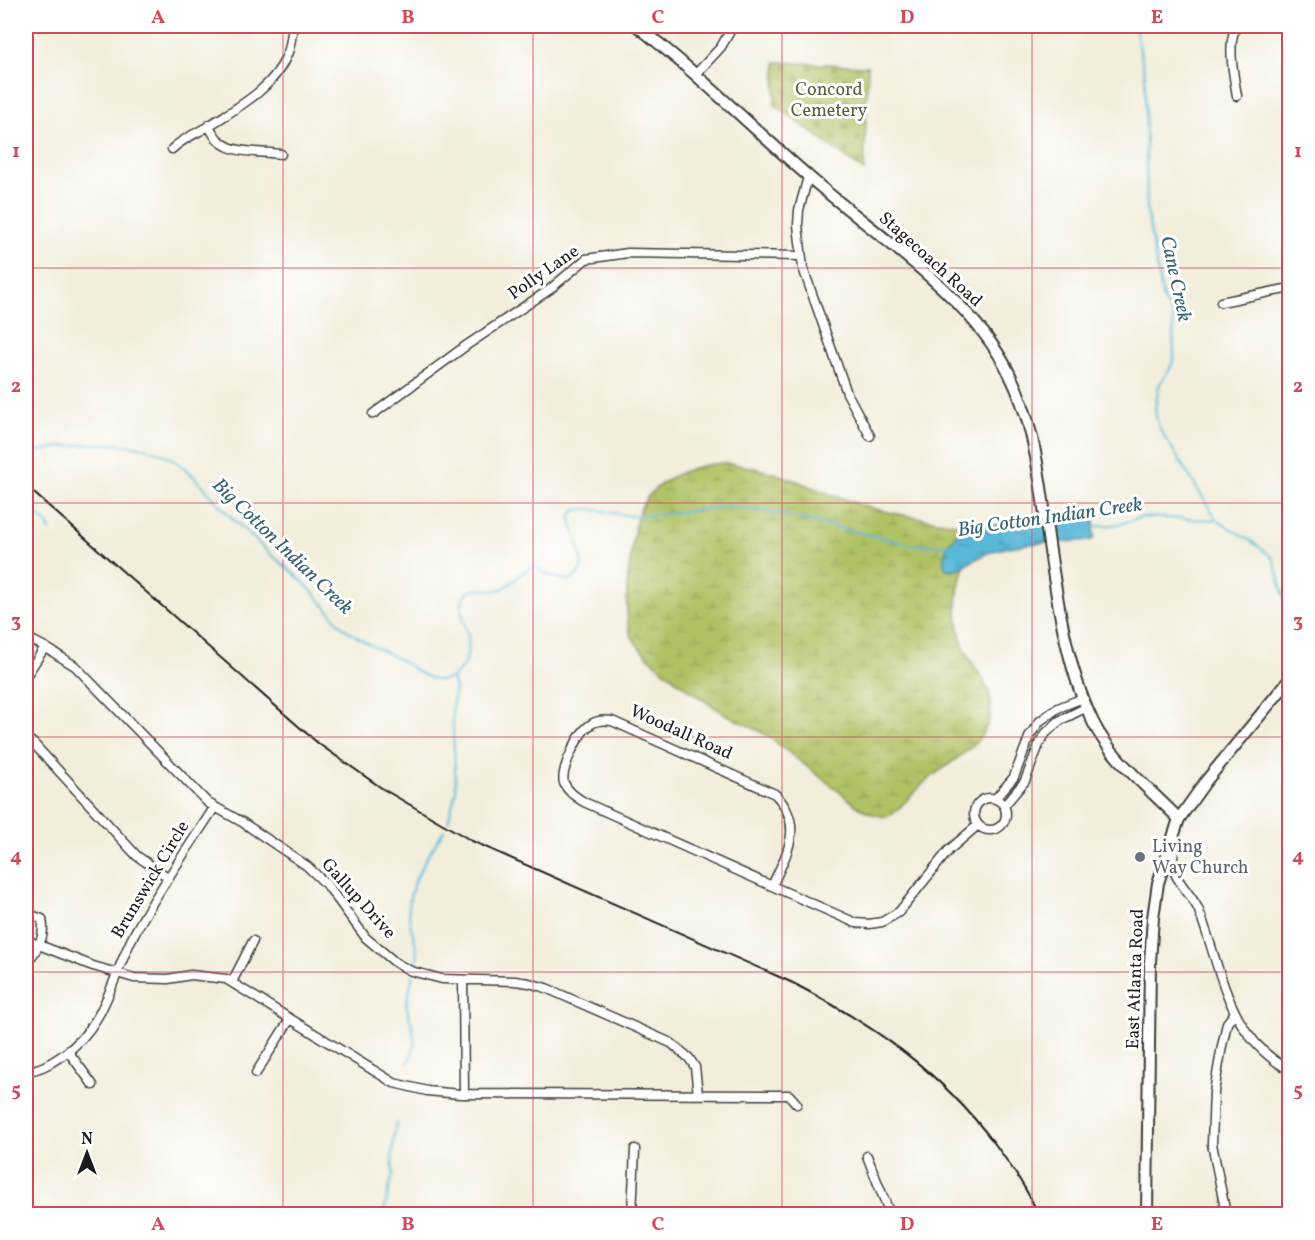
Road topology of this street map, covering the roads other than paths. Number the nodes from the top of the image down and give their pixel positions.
1 (292, 26) edge
2 (637, 26) edge
3 (733, 26) edge
4 (1237, 26) edge
5 (696, 74) junction
6 (1237, 96) dead end
7 (209, 125) junction
8 (172, 149) dead end
9 (281, 154) dead end
10 (808, 177) junction
11 (801, 256) junction
12 (1290, 288) edge
13 (1221, 302) dead end
14 (373, 414) dead end
15 (870, 436) dead end
16 (26, 637) edge
17 (45, 647) junction
18 (26, 676) edge
19 (1290, 679) edge
20 (1085, 702) junction
21 (26, 738) edge
22 (995, 799) junction
23 (1004, 806) junction
24 (214, 808) junction
25 (1179, 819) junction
26 (978, 825) junction
27 (169, 878) junction
28 (772, 886) junction
29 (26, 913) edge
30 (26, 940) edge
31 (253, 941) dead end
32 (40, 946) junction
33 (26, 964) edge
34 (118, 974) junction
35 (463, 980) junction
36 (232, 982) junction
37 (1234, 1014) junction
38 (290, 1019) junction
39 (68, 1051) junction
40 (1290, 1070) edge
41 (26, 1071) edge
42 (256, 1074) dead end
43 (93, 1085) dead end
44 (464, 1094) junction
45 (698, 1094) junction
46 (797, 1104) dead end
47 (635, 1149) dead end
48 (867, 1156) dead end
49 (632, 1215) edge
50 (890, 1215) edge
51 (1147, 1215) edge
52 (1226, 1215) edge

1 - 7 street
2 - 5 street, Stagecoach Road
3 - 5 street
4 - 6 street
5 - 10 street, Stagecoach Road
7 - 8 street
7 - 9 street
10 - 11 street
10 - 20 street, Stagecoach Road
11 - 14 street, Polly Lane
11 - 15 street
12 - 13 street
16 - 17 street, Gallup Drive
17 - 18 street
17 - 24 street, Gallup Drive
19 - 25 street, East Atlanta Road
20 - 22 street
20 - 23 street
20 - 25 street, Stagecoach Road
21 - 27 street
22 - 23 street
22 - 26 street
23 - 26 street
24 - 27 street, Brunswick Circle
24 - 35 street, Gallup Drive
25 - 37 street
25 - 51 street, East Atlanta Road
26 - 28 street, Woodall Road
27 - 34 street, Brunswick Circle
28 - 28 street, Woodall Road
29 - 32 street
30 - 32 street
31 - 36 street
32 - 33 street
32 - 34 street
34 - 36 street
34 - 39 street, Brunswick Circle
35 - 44 street
35 - 45 street, Gallup Drive
36 - 38 street
37 - 40 street
37 - 52 street
38 - 42 street
38 - 44 street
39 - 41 street, Brunswick Circle
39 - 43 street
44 - 45 street
45 - 46 street
47 - 49 street
48 - 50 street

